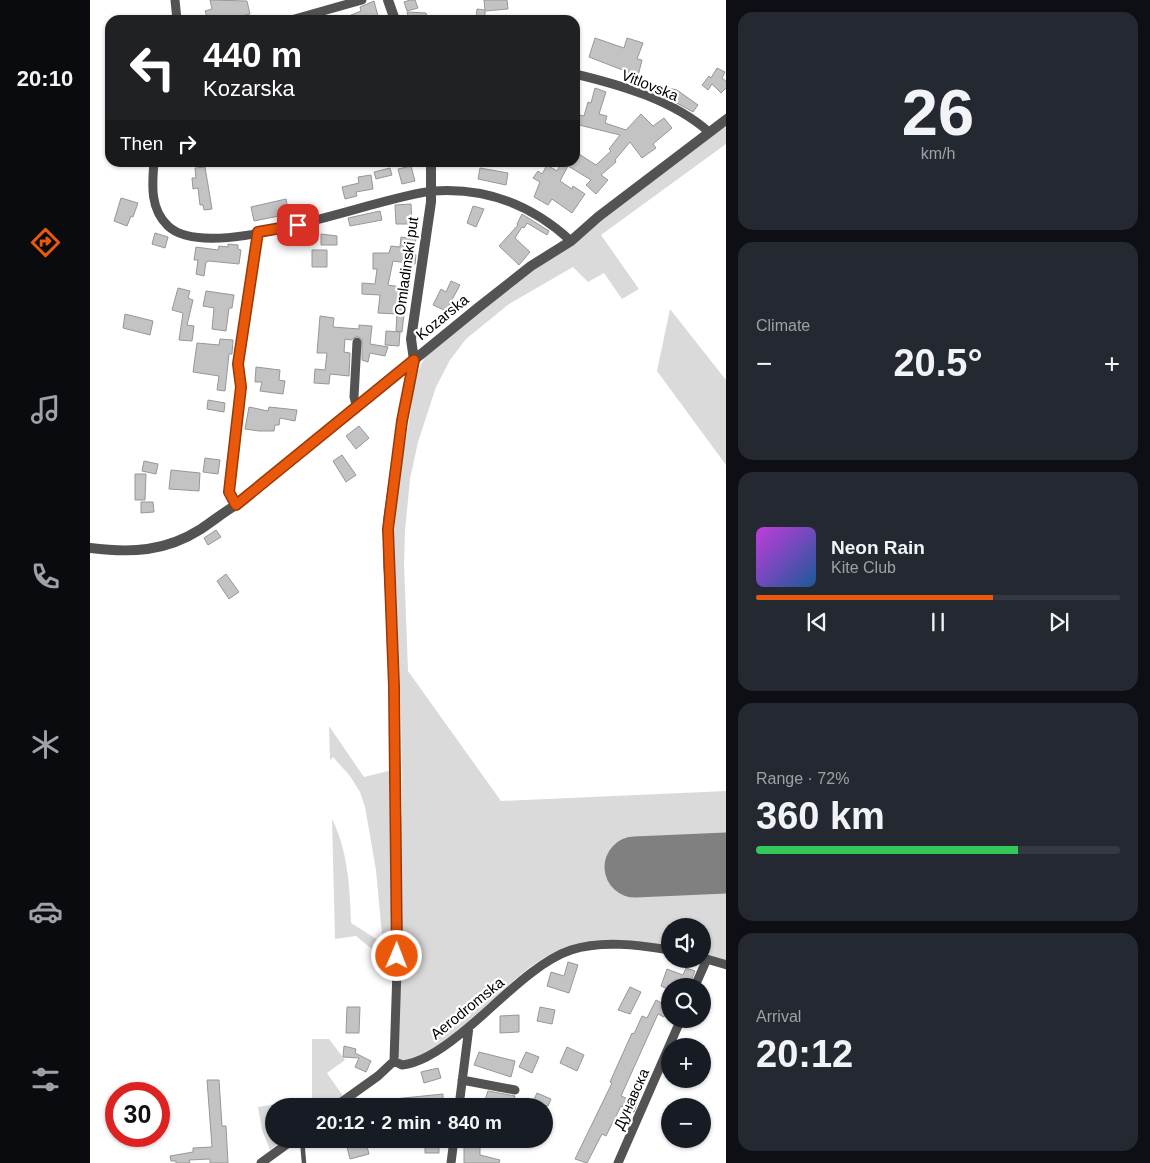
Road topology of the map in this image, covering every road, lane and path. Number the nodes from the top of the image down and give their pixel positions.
1 (175, 0) edge
2 (362, 0) edge
3 (388, 0) edge
4 (176, 15) edge
5 (309, 15) edge
6 (393, 15) edge
7 (580, 76) edge
8 (726, 119) edge
9 (709, 132) junction
10 (154, 167) edge
11 (431, 167) edge
12 (432, 191) junction
13 (258, 232) junction
14 (571, 241) junction
15 (357, 342) dead end
16 (414, 360) junction
17 (411, 374) joint
18 (356, 405) junction
19 (236, 505) junction
20 (90, 548) edge
21 (661, 949) edge
22 (711, 960) edge
23 (726, 966) edge
24 (469, 1028) junction
25 (677, 1028) edge
26 (394, 1061) junction
27 (462, 1080) junction
28 (515, 1090) dead end
29 (347, 1098) edge
30 (460, 1098) edge
31 (282, 1148) edge
32 (303, 1148) edge
33 (453, 1148) edge
34 (261, 1163) edge
35 (304, 1163) edge
36 (451, 1163) edge
37 (618, 1163) edge

1 - 4 street
2 - 5 street
3 - 6 street
7 - 9 street, Vitlovska
8 - 9 street, Kozarska
9 - 14 street, Kozarska
10 - 13 street
11 - 12 street, Omladinski put
12 - 13 street
12 - 14 street
12 - 16 street, Omladinski put
13 - 19 street
14 - 16 street, Kozarska
15 - 18 street
16 - 17 street, Omladinski put
16 - 18 street, Kozarska
17 - 26 street
18 - 19 street, Kozarska
19 - 20 street, Kozarska
21 - 24 street, Aerodromska
22 - 23 street
24 - 26 street, Aerodromska
24 - 27 street
25 - 37 street, Дунавска
26 - 29 street
27 - 28 street
27 - 30 street
31 - 34 street
32 - 35 lane
33 - 36 street

